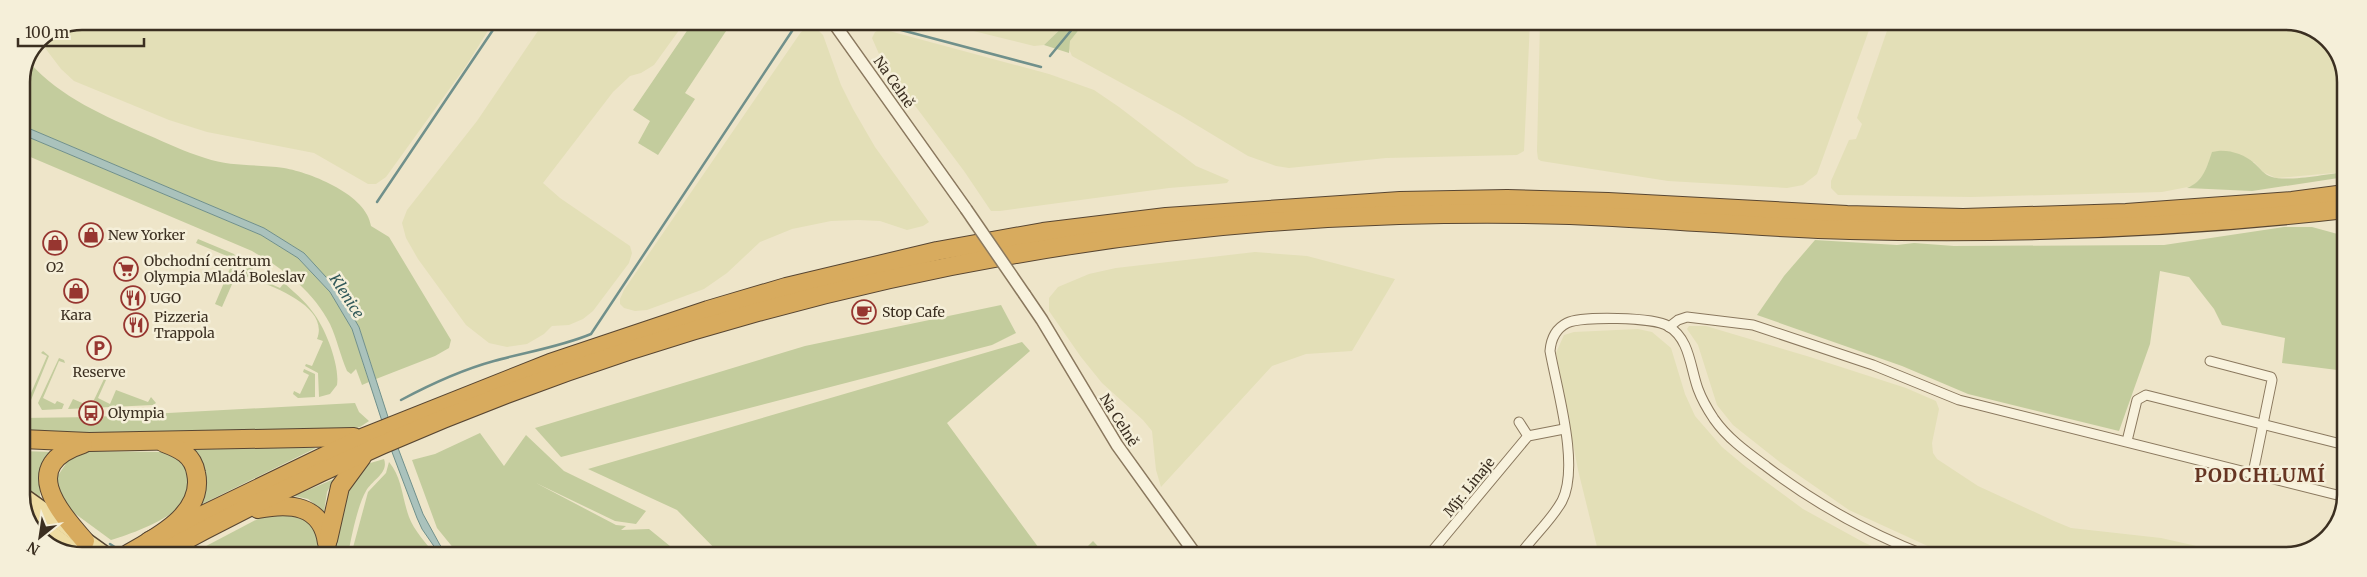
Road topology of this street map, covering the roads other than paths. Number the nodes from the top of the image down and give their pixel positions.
1 (839, 30) edge
2 (2337, 195) edge
3 (2337, 210) edge
4 (1669, 326) junction
5 (2210, 361) dead end
6 (1519, 422) dead end
7 (415, 423) junction
8 (2262, 424) junction
9 (1564, 429) junction
10 (1528, 436) junction
11 (30, 439) edge
12 (158, 441) junction
13 (2127, 441) junction
14 (89, 442) junction
15 (367, 443) junction
16 (2337, 443) edge
17 (2253, 473) junction
18 (2337, 495) edge
19 (31, 503) edge
20 (229, 517) junction
21 (38, 523) edge
22 (81, 547) edge
23 (82, 547) edge
24 (82, 547) edge
25 (158, 547) edge
26 (161, 547) edge
27 (162, 547) edge
28 (326, 547) edge
29 (326, 547) edge
30 (1190, 547) edge
31 (1437, 547) edge
32 (1527, 547) edge
33 (1906, 547) edge

1 - 30 street, Na Celně, bridge
2 - 7 highway
3 - 7 highway
4 - 9 street
4 - 13 street
4 - 33 street
5 - 8 street
6 - 10 street
7 - 15 highway
8 - 13 street
8 - 16 street
8 - 17 street
9 - 10 street
9 - 32 street
10 - 31 street, Mjr. Linaje
11 - 14 highway
12 - 14 highway
12 - 15 highway
12 - 25 highway
13 - 17 street
14 - 23 highway
15 - 20 highway
15 - 26 highway
15 - 28 highway
17 - 18 street
19 - 24 main road
20 - 27 highway
20 - 29 highway
21 - 22 main road

